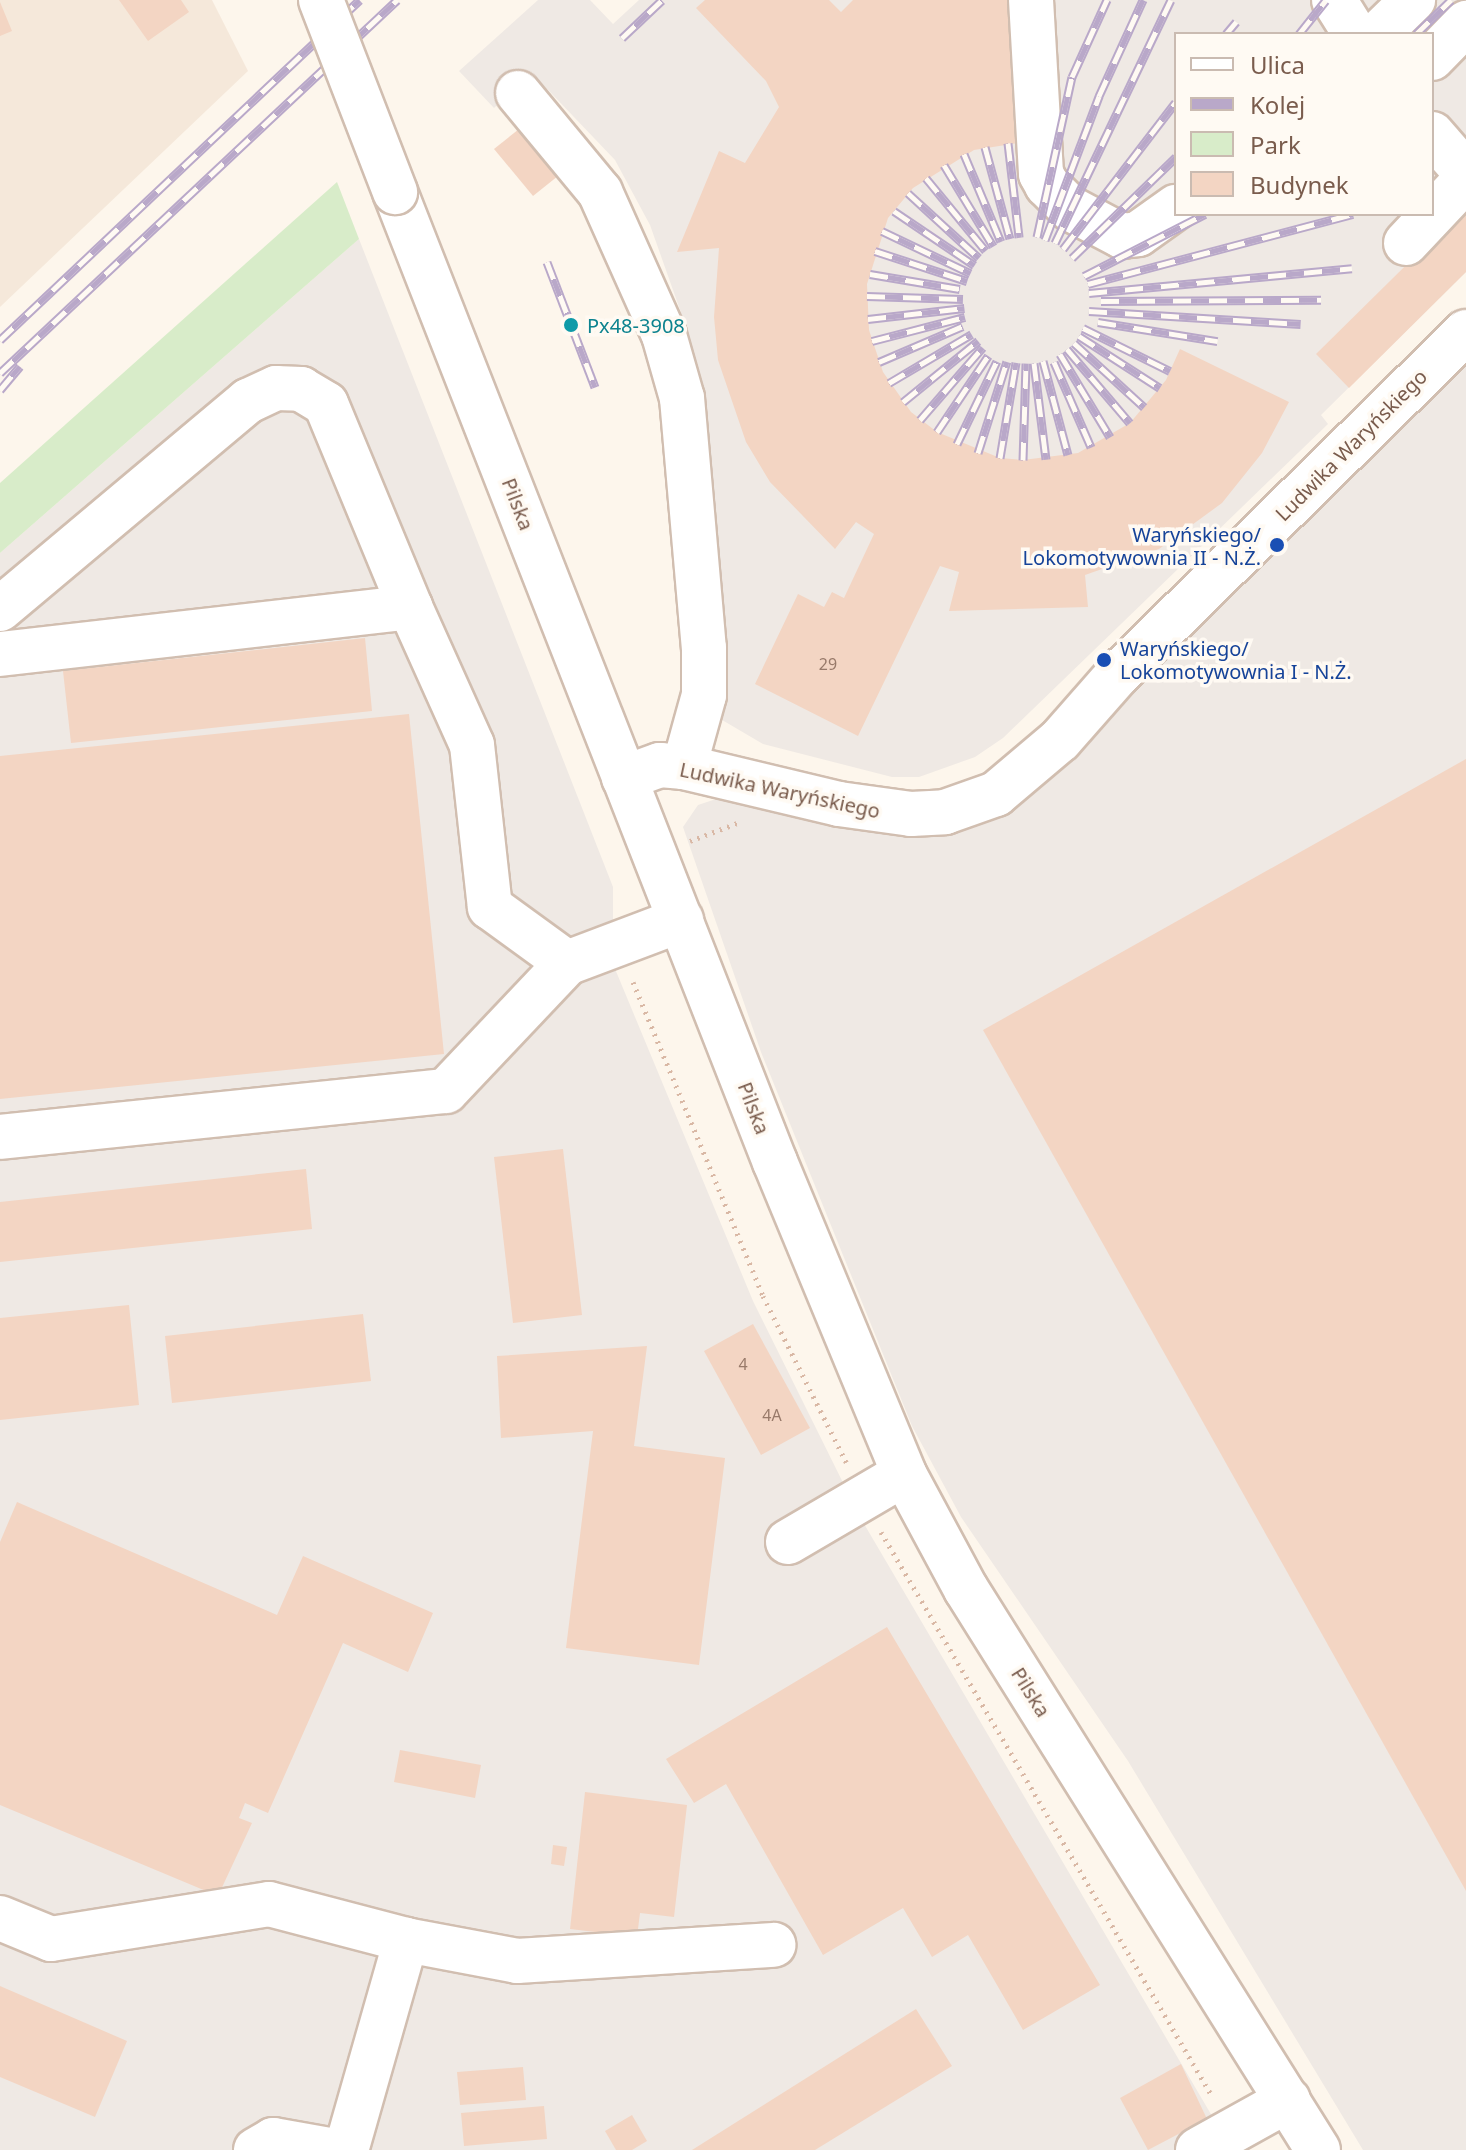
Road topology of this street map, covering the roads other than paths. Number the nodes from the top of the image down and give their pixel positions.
1 (321, 0) edge
2 (1031, 0) edge
3 (1334, 0) edge
4 (1413, 0) edge
5 (1354, 32) edge
6 (1380, 32) edge
7 (518, 93) dead end
8 (1434, 136) edge
9 (1466, 176) edge
10 (1174, 208) edge
11 (1434, 212) edge
12 (1430, 216) edge
13 (1406, 243) dead end
14 (1466, 332) edge
15 (410, 607) junction
16 (0, 609) edge
17 (0, 642) edge
18 (0, 654) edge
19 (684, 767) junction
20 (624, 778) junction
21 (681, 920) junction
22 (567, 963) junction
23 (0, 1137) edge
24 (904, 1474) junction
25 (788, 1542) dead end
26 (0, 1918) edge
27 (406, 1940) junction
28 (774, 1945) dead end
29 (1288, 2100) junction
30 (256, 2150) edge
31 (329, 2150) edge
32 (346, 2150) edge
33 (1198, 2150) edge
34 (1318, 2150) edge

1 - 20 street, Pilska, bridge
2 - 10 street
3 - 5 street
4 - 6 street
7 - 19 street
8 - 9 street
9 - 11 street
12 - 13 street
14 - 19 street, Ludwika Waryńskiego
15 - 16 street
15 - 18 street
15 - 22 street
17 - 18 street
19 - 20 street, Ludwika Waryńskiego
20 - 21 street, Pilska
21 - 22 street
21 - 24 street, Pilska
22 - 23 street
24 - 25 street
24 - 29 street, Pilska
26 - 27 street
27 - 28 street
27 - 32 street
29 - 33 street
29 - 34 street, Pilska
30 - 31 street

